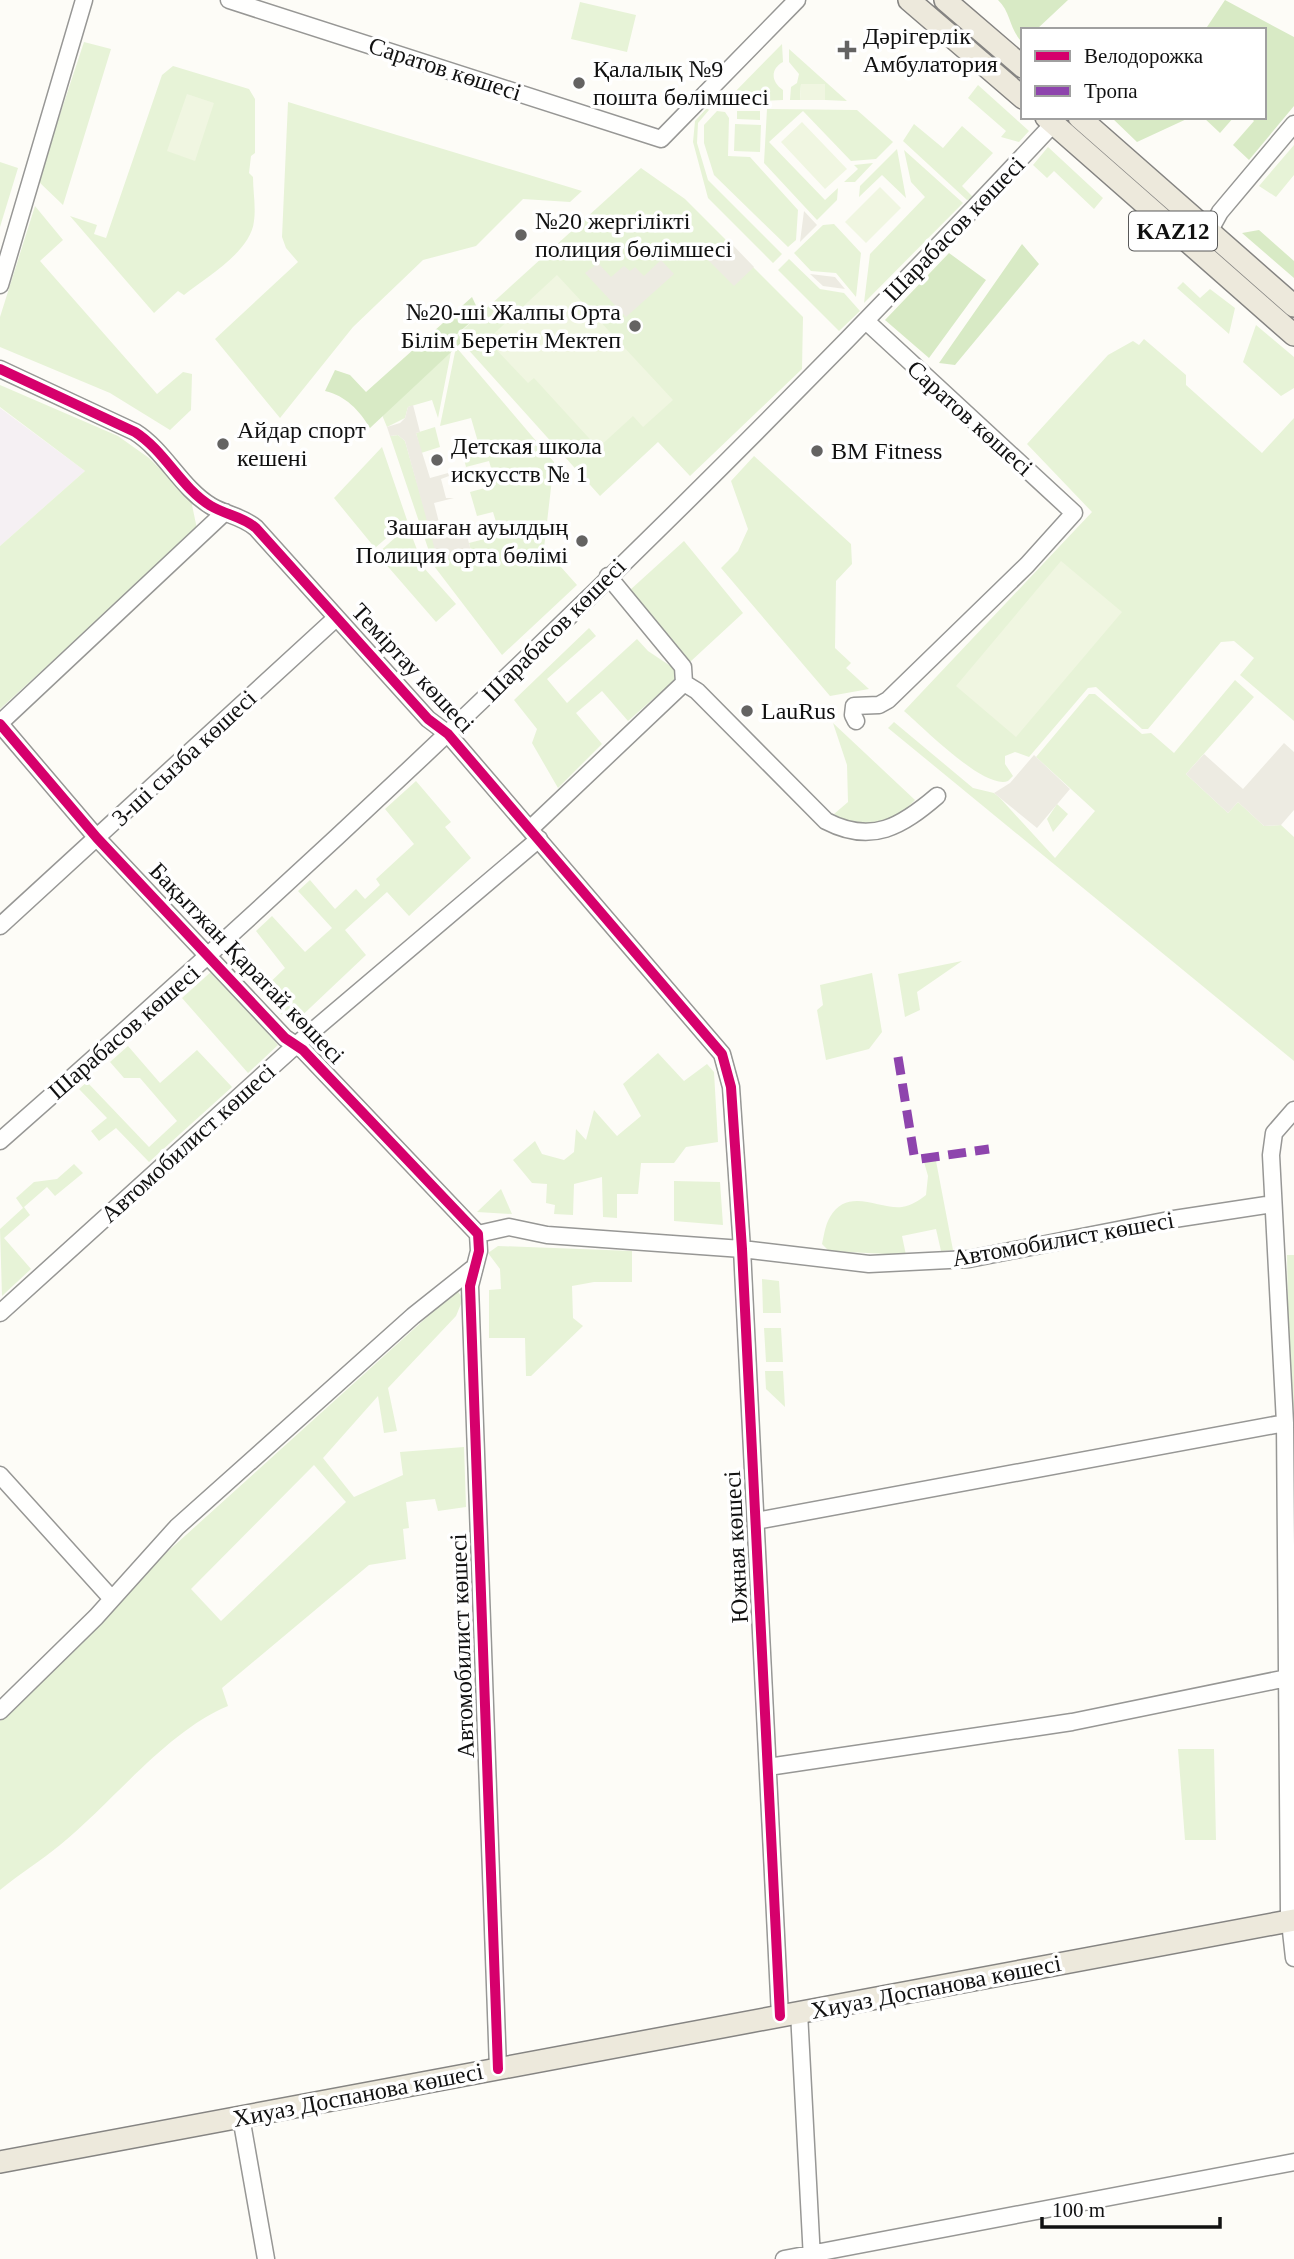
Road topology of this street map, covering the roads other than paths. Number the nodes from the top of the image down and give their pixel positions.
1 (84, 0) edge
2 (229, 0) edge
3 (797, 0) edge
4 (909, 0) edge
5 (945, 0) edge
6 (1021, 64) edge
7 (1021, 96) edge
8 (1081, 119) edge
9 (1049, 120) edge
10 (1294, 124) edge
11 (1209, 234) junction
12 (1197, 252) junction
13 (0, 285) edge
14 (1294, 306) edge
15 (866, 321) junction
16 (1294, 335) edge
17 (0, 369) edge
18 (225, 512) junction
19 (608, 576) junction
20 (337, 618) junction
21 (684, 683) junction
22 (856, 721) dead end
23 (0, 724) edge
24 (448, 734) junction
25 (937, 796) dead end
26 (535, 834) junction
27 (97, 838) junction
28 (0, 926) edge
29 (211, 956) junction
30 (296, 1045) junction
31 (730, 1076) joint
32 (1294, 1110) edge
33 (0, 1141) edge
34 (1273, 1204) junction
35 (475, 1229) junction
36 (742, 1249) junction
37 (472, 1269) junction
38 (0, 1313) edge
39 (1284, 1423) junction
40 (0, 1475) edge
41 (756, 1521) junction
42 (112, 1599) junction
43 (1287, 1678) junction
44 (0, 1711) edge
45 (768, 1767) junction
46 (1292, 1920) edge
47 (1294, 1958) edge
48 (790, 2014) junction
49 (498, 2069) junction
50 (241, 2117) junction
51 (0, 2162) edge
52 (1294, 2162) edge
53 (812, 2257) edge
54 (266, 2259) edge
55 (784, 2259) edge

1 - 13 street
2 - 3 street, Саратов көшесі
4 - 7 main road
5 - 6 main road
8 - 11 main road, KAZ12
9 - 12 main road, KAZ12
9 - 15 street, Шарабасов көшесі
10 - 11 street
11 - 12 street
11 - 14 main road, KAZ12
12 - 16 main road, KAZ12
15 - 19 street, Шарабасов көшесі
15 - 22 street, Саратов көшесі
17 - 18 street, Теміртау көшесі
18 - 20 street, Теміртау көшесі
18 - 23 street
19 - 21 street
19 - 24 street, Шарабасов көшесі
20 - 24 street, Теміртау көшесі
20 - 27 street, 3-ші сызба көшесі
21 - 25 street
21 - 26 street, Автомобилист көшесі
23 - 27 street, Бақытжан Қаратай көшесі
24 - 26 street, Теміртау көшесі
24 - 29 street, Шарабасов көшесі
26 - 30 street, Автомобилист көшесі
26 - 31 street, Теміртау көшесі
27 - 28 street, 3-ші сызба көшесі
27 - 29 street, Бақытжан Қаратай көшесі
29 - 30 street, Бақытжан Қаратай көшесі
29 - 33 street, Шарабасов көшесі
30 - 35 street, Бақытжан Қаратай көшесі
30 - 38 street, Автомобилист көшесі
31 - 36 street, Южная көшесі
32 - 34 street
34 - 36 street, Автомобилист көшесі
34 - 39 street
35 - 36 street, Автомобилист көшесі
35 - 37 street, Автомобилист көшесі
36 - 41 street, Южная көшесі
37 - 42 street
37 - 49 street, Автомобилист көшесі
39 - 41 street
39 - 43 street
40 - 42 street
41 - 45 street, Южная көшесі
42 - 44 street
43 - 45 street
43 - 46 street
45 - 48 street, Южная көшесі
46 - 47 street
46 - 48 main road, Хиуаз Доспанова көшесі
48 - 49 main road, Хиуаз Доспанова көшесі
48 - 53 street, Южная көшесі
49 - 50 main road, Хиуаз Доспанова көшесі
50 - 51 main road, Хиуаз Доспанова көшесі
50 - 54 street
52 - 53 street
53 - 55 street

